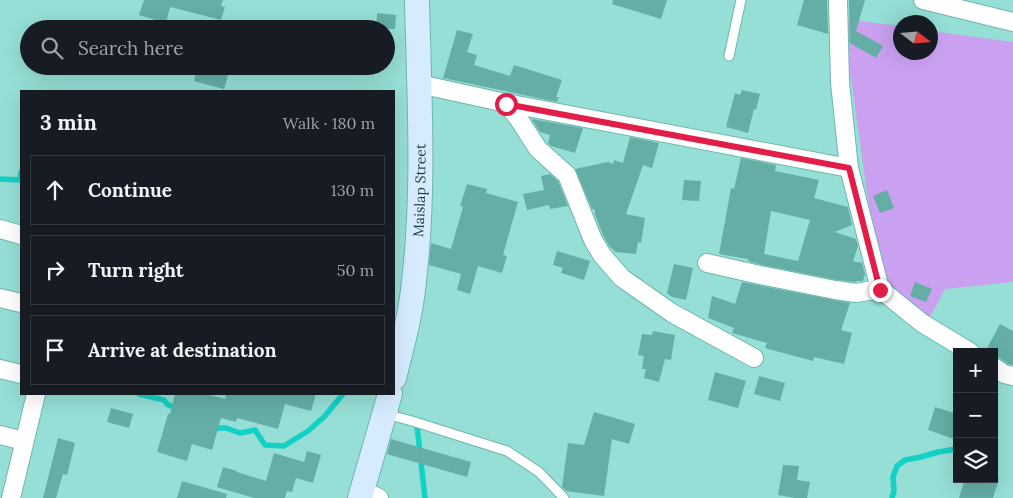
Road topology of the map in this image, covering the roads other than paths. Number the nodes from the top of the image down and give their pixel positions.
1 (417, 0) edge
2 (741, 0) edge
3 (838, 0) edge
4 (923, 0) edge
5 (1013, 22) edge
6 (729, 56) dead end
7 (419, 84) junction
8 (506, 104) junction
9 (849, 168) junction
10 (0, 229) edge
11 (20, 235) edge
12 (706, 263) dead end
13 (880, 290) junction
14 (0, 298) edge
15 (20, 303) edge
16 (963, 348) edge
17 (754, 358) dead end
18 (0, 369) edge
19 (998, 370) edge
20 (20, 374) edge
21 (395, 374) edge
22 (1013, 376) edge
23 (36, 395) edge
24 (387, 404) edge
25 (0, 435) edge
26 (24, 441) junction
27 (367, 495) edge
28 (11, 498) edge
29 (564, 498) edge

1 - 7 main road, Maislap Street
2 - 6 lane
3 - 9 street
4 - 5 street
7 - 8 street
7 - 21 main road, Maislap Street
8 - 9 street
8 - 17 street
9 - 13 street
10 - 11 street
12 - 13 street
13 - 16 street
14 - 15 street
18 - 20 street
19 - 22 street
23 - 26 street
24 - 27 main road
24 - 29 lane
25 - 26 street
26 - 28 street

